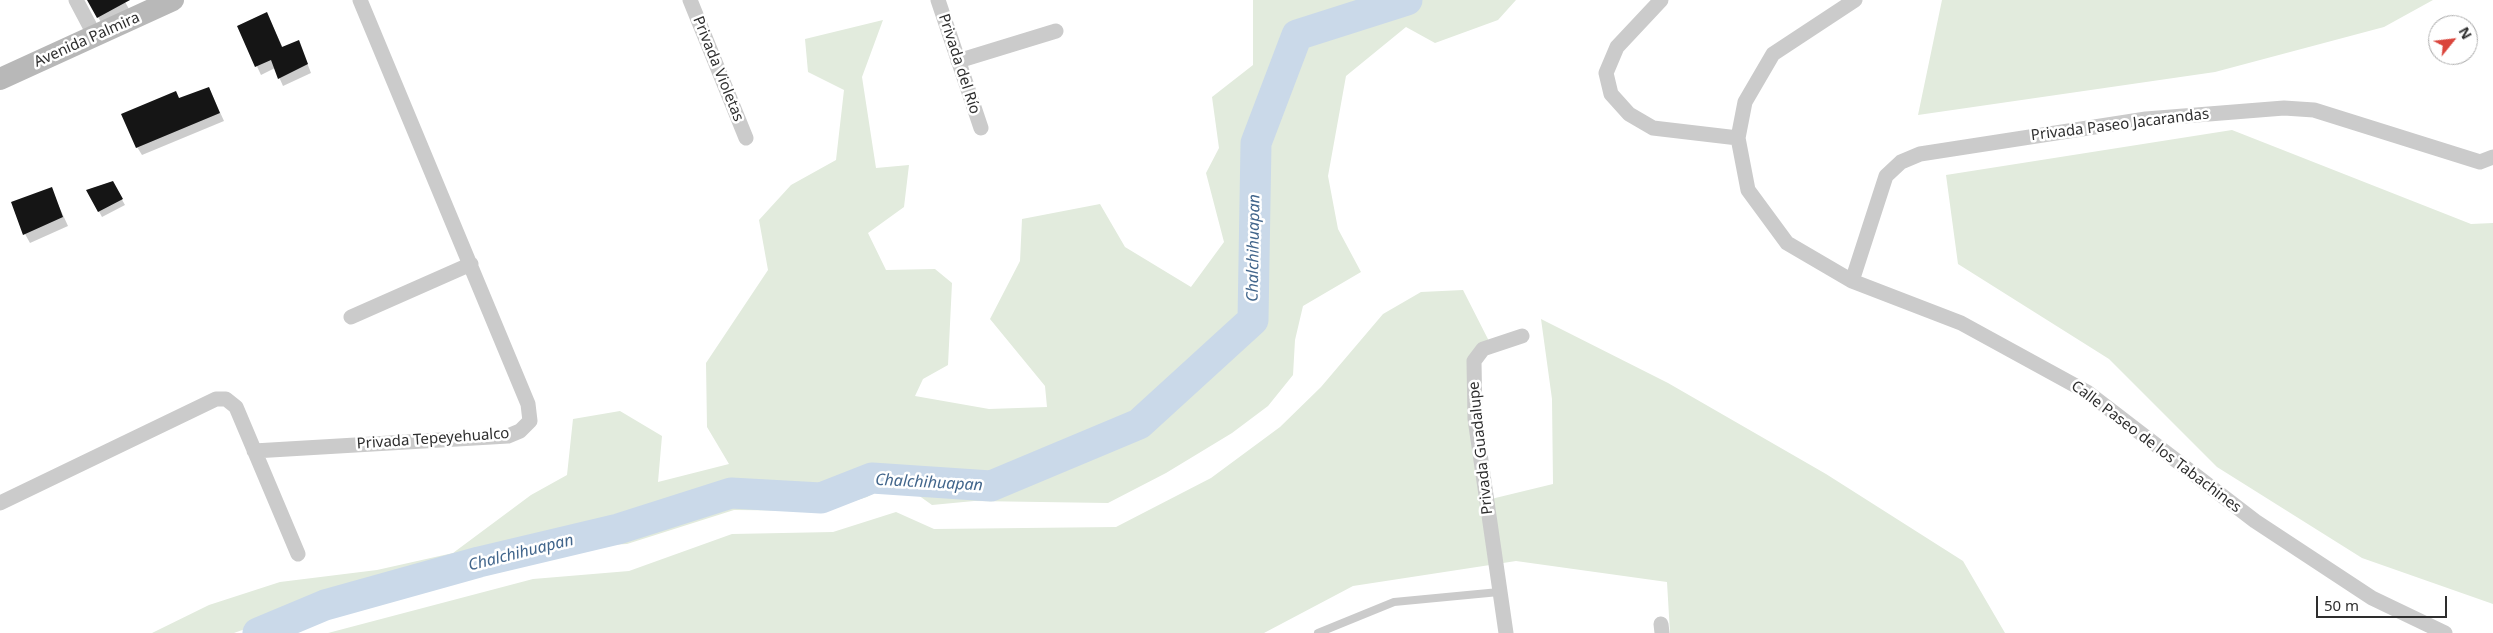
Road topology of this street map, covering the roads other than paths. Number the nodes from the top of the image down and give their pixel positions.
1 (76, 0) edge
2 (173, 0) edge
3 (360, 0) edge
4 (690, 0) edge
5 (938, 0) edge
6 (1661, 0) edge
7 (1855, 0) edge
8 (1056, 31) dead end
9 (95, 36) junction
10 (958, 61) junction
11 (0, 79) edge
12 (980, 128) dead end
13 (746, 138) dead end
14 (1738, 138) junction
15 (2493, 157) edge
16 (471, 264) junction
17 (1852, 281) junction
18 (351, 317) dead end
19 (1522, 336) dead end
20 (254, 451) junction
21 (0, 503) edge
22 (298, 554) dead end
23 (1499, 592) junction
24 (1318, 633) edge
25 (1506, 633) edge
26 (2445, 633) edge

1 - 9 street
2 - 9 main road, Avenida Palmira
3 - 16 street, Privada Tepeyehualco
4 - 13 street, Privada Violetas
5 - 10 street, Privada del Río
6 - 14 street
7 - 14 street, Calle Paseo de los Tabachines
8 - 10 street
9 - 11 main road, Avenida Palmira
10 - 12 street, Privada del Río
14 - 17 street, Calle Paseo de los Tabachines
15 - 17 street, Privada Paseo Jacarandas
16 - 18 street
16 - 20 street, Privada Tepeyehualco
17 - 26 street, Calle Paseo de los Tabachines
19 - 23 street, Privada Guadalupe
20 - 21 street
20 - 22 street
23 - 24 lane
23 - 25 street, Privada Guadalupe

